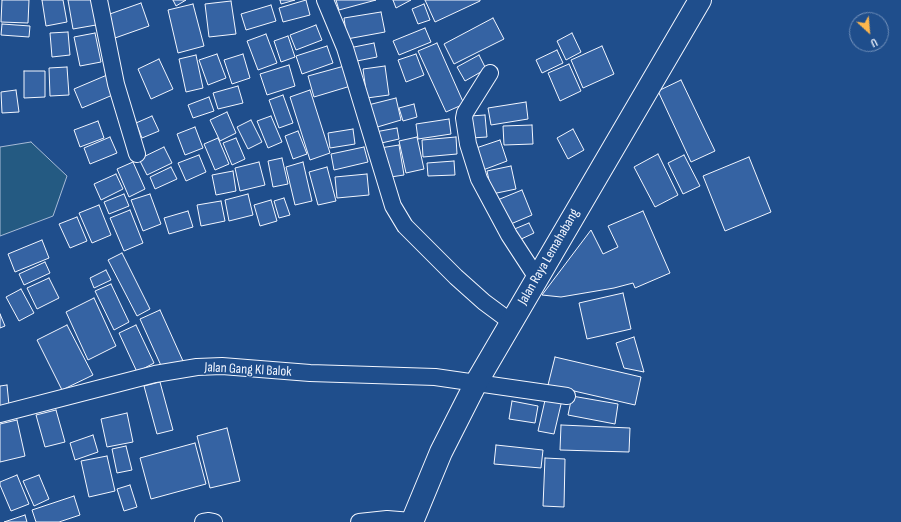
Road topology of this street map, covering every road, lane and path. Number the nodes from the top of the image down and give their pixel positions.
1 (99, 0) edge
2 (325, 0) edge
3 (700, 0) edge
4 (490, 72) dead end
5 (137, 154) dead end
6 (537, 278) junction
7 (511, 322) junction
8 (476, 383) junction
9 (568, 396) dead end
10 (0, 414) edge
11 (412, 521) edge
12 (203, 522) edge
13 (214, 522) edge
14 (359, 522) edge

1 - 5 street
2 - 7 street
3 - 6 main road, Jalan Raya Lemahabang
4 - 6 street
6 - 7 main road, Jalan Raya Lemahabang
7 - 8 main road, Jalan Raya Lemahabang
8 - 9 street, Jalan Gang Kl Balok
8 - 10 street, Jalan Gang Kl Balok
8 - 11 main road, Jalan Raya Lemahabang
11 - 14 street
12 - 13 street

